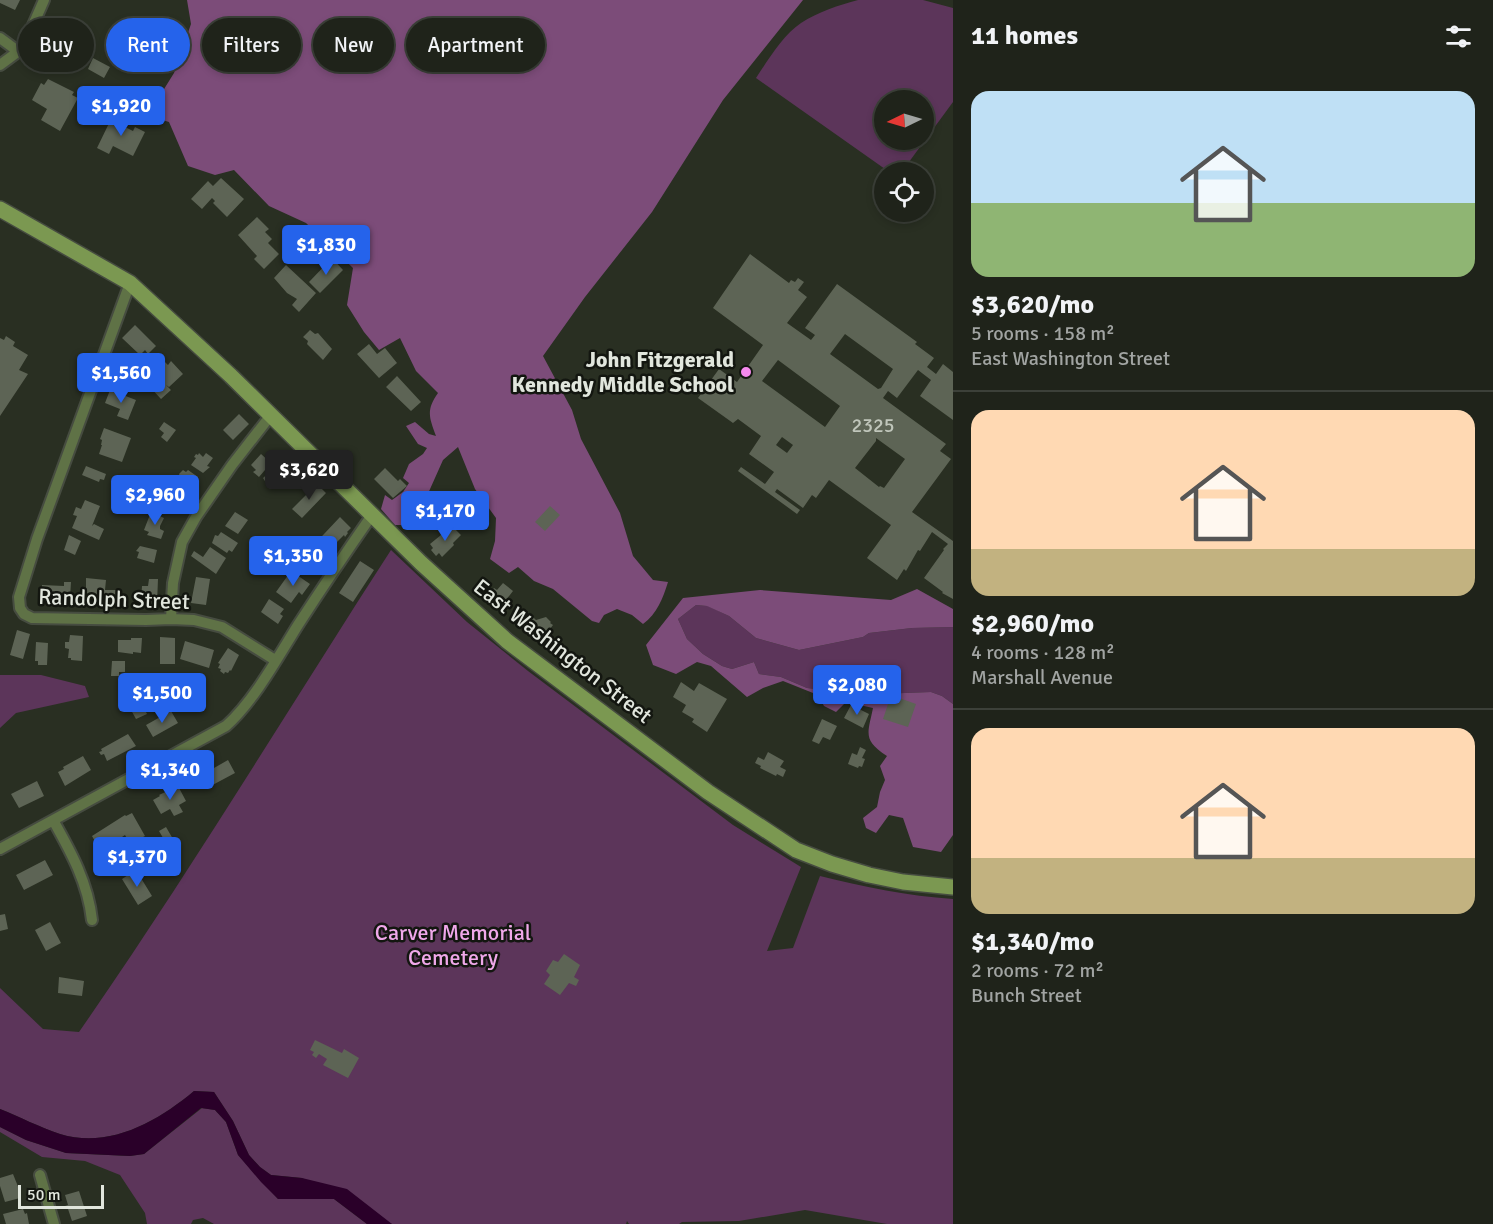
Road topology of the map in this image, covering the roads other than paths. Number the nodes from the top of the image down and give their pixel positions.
1 (44, 0) edge
2 (37, 18) edge
3 (0, 38) edge
4 (18, 51) edge
5 (18, 53) edge
6 (0, 65) edge
7 (0, 209) edge
8 (130, 283) junction
9 (271, 415) junction
10 (372, 515) junction
11 (171, 618) junction
12 (276, 660) junction
13 (53, 820) junction
14 (0, 849) edge
15 (953, 887) edge
16 (92, 920) dead end
17 (40, 1175) dead end
18 (54, 1224) edge

1 - 2 street
3 - 4 street
5 - 6 street
7 - 8 main road, East Washington Street
8 - 9 main road, East Washington Street
8 - 11 street, Randolph Street
9 - 10 main road, East Washington Street
9 - 11 street
10 - 12 street
10 - 15 main road, East Washington Street
11 - 12 street, Randolph Street
12 - 13 street
13 - 14 street
13 - 16 street
17 - 18 street

